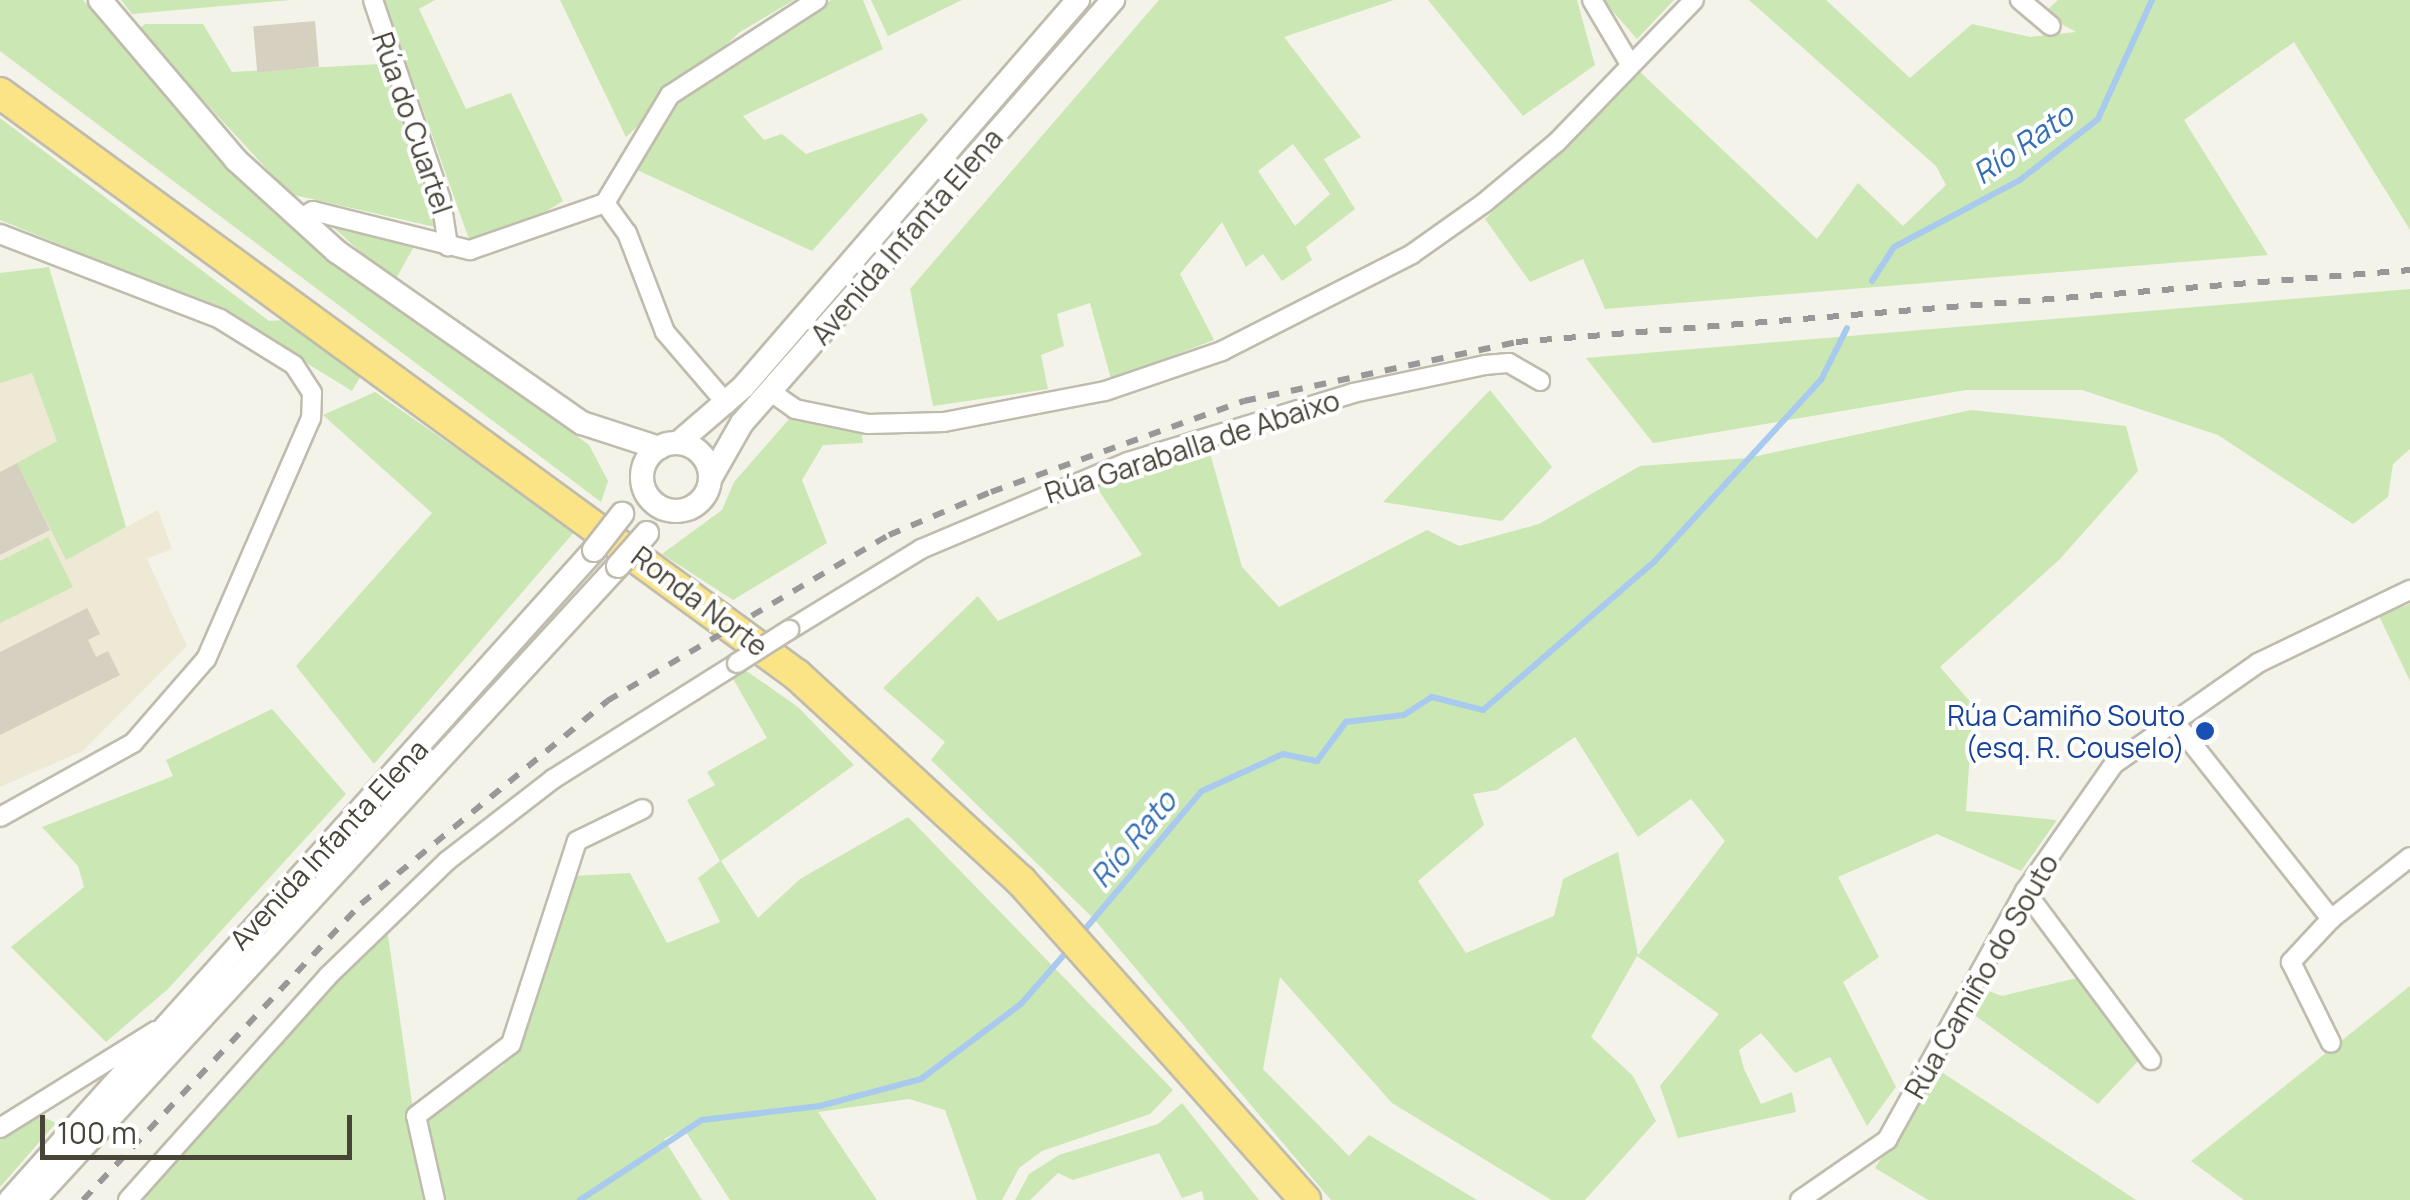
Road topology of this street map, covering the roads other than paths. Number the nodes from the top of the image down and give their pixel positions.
1 (100, 0) edge
2 (373, 0) edge
3 (817, 0) edge
4 (1078, 0) edge
5 (1113, 0) edge
6 (1592, 0) edge
7 (1694, 0) edge
8 (2020, 0) edge
9 (2050, 26) dead end
10 (1630, 64) junction
11 (4, 92) edge
12 (605, 203) junction
13 (299, 219) junction
14 (0, 234) edge
15 (448, 246) junction
16 (1540, 382) dead end
17 (770, 392) junction
18 (727, 404) junction
19 (602, 434) junction
20 (668, 445) junction
21 (641, 479) junction
22 (710, 479) junction
23 (679, 512) junction
24 (2410, 590) edge
25 (2171, 717) junction
26 (643, 809) dead end
27 (0, 817) edge
28 (2410, 856) edge
29 (2026, 891) junction
30 (2330, 919) junction
31 (155, 1031) junction
32 (2331, 1044) dead end
33 (2151, 1060) dead end
34 (0, 1128) edge
35 (10, 1200) edge
36 (34, 1200) edge
37 (128, 1200) edge
38 (435, 1200) edge
39 (1305, 1200) edge
40 (1800, 1200) edge

1 - 13 street
2 - 15 street, Rúa do Cuartel
3 - 12 street
4 - 18 street, Avenida Infanta Elena
5 - 17 street, Avenida Infanta Elena
6 - 10 street
7 - 10 street
8 - 9 street
10 - 17 street
11 - 39 highway, Ronda Norte
12 - 15 street
12 - 18 street
13 - 15 street
13 - 19 street
14 - 27 street
16 - 37 street, Rúa Garaballa de Abaixo, bridge
17 - 22 street, Avenida Infanta Elena
18 - 20 street, Avenida Infanta Elena
19 - 20 street
19 - 21 street
20 - 21 street
20 - 22 street
21 - 23 street
21 - 31 street, Avenida Infanta Elena, bridge
22 - 23 street
23 - 36 street, Avenida Infanta Elena, bridge
24 - 25 street, Rúa Camiño do Souto
25 - 29 street, Rúa Camiño do Souto
25 - 30 street
26 - 38 street
28 - 30 street
29 - 33 street
29 - 40 street, Rúa Camiño do Souto
30 - 32 street
31 - 34 street
31 - 35 street, Avenida Infanta Elena

